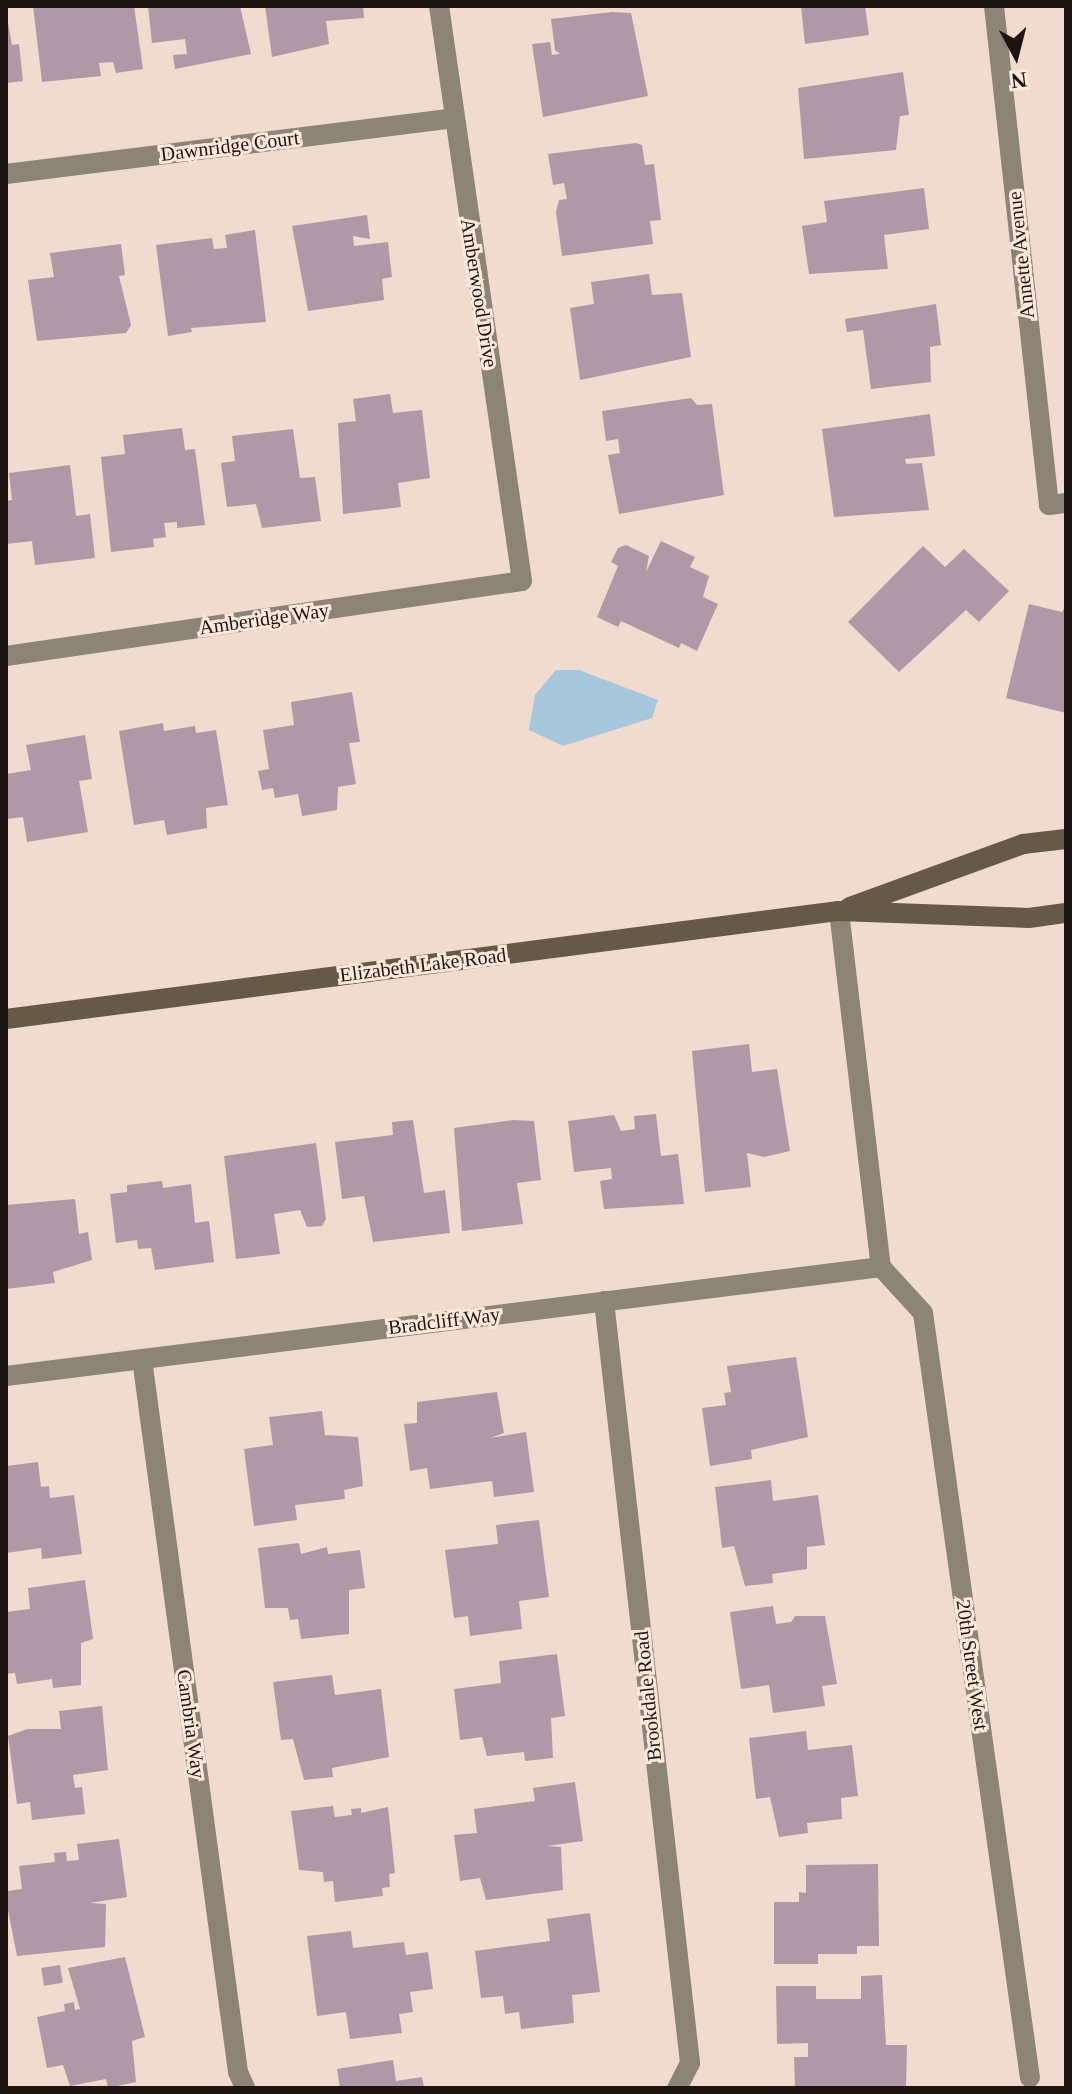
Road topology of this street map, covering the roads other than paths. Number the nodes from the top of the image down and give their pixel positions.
1 (439, 6) edge
2 (994, 6) edge
3 (453, 118) junction
4 (6, 174) edge
5 (1058, 504) edge
6 (522, 581) joint
7 (6, 656) edge
8 (1066, 839) edge
9 (839, 911) junction
10 (1066, 913) edge
11 (6, 1019) edge
12 (881, 1267) junction
13 (604, 1301) junction
14 (142, 1359) junction
15 (6, 1376) edge
16 (1030, 2078) dead end
17 (245, 2088) edge
18 (677, 2088) edge

1 - 3 street, Amberwood Drive
2 - 5 street, Annette Avenue
3 - 4 street, Dawnridge Court
3 - 6 street, Amberwood Drive
6 - 7 street, Amberidge Way
8 - 9 main road, Elizabeth Lake Road
9 - 10 main road, Elizabeth Lake Road
9 - 11 main road, Elizabeth Lake Road
9 - 12 street
12 - 13 street, Bradcliff Way
12 - 16 street, 20th Street West
13 - 14 street, Bradcliff Way
13 - 18 street, Brookdale Road
14 - 15 street, Bradcliff Way
14 - 17 street, Cambria Way

